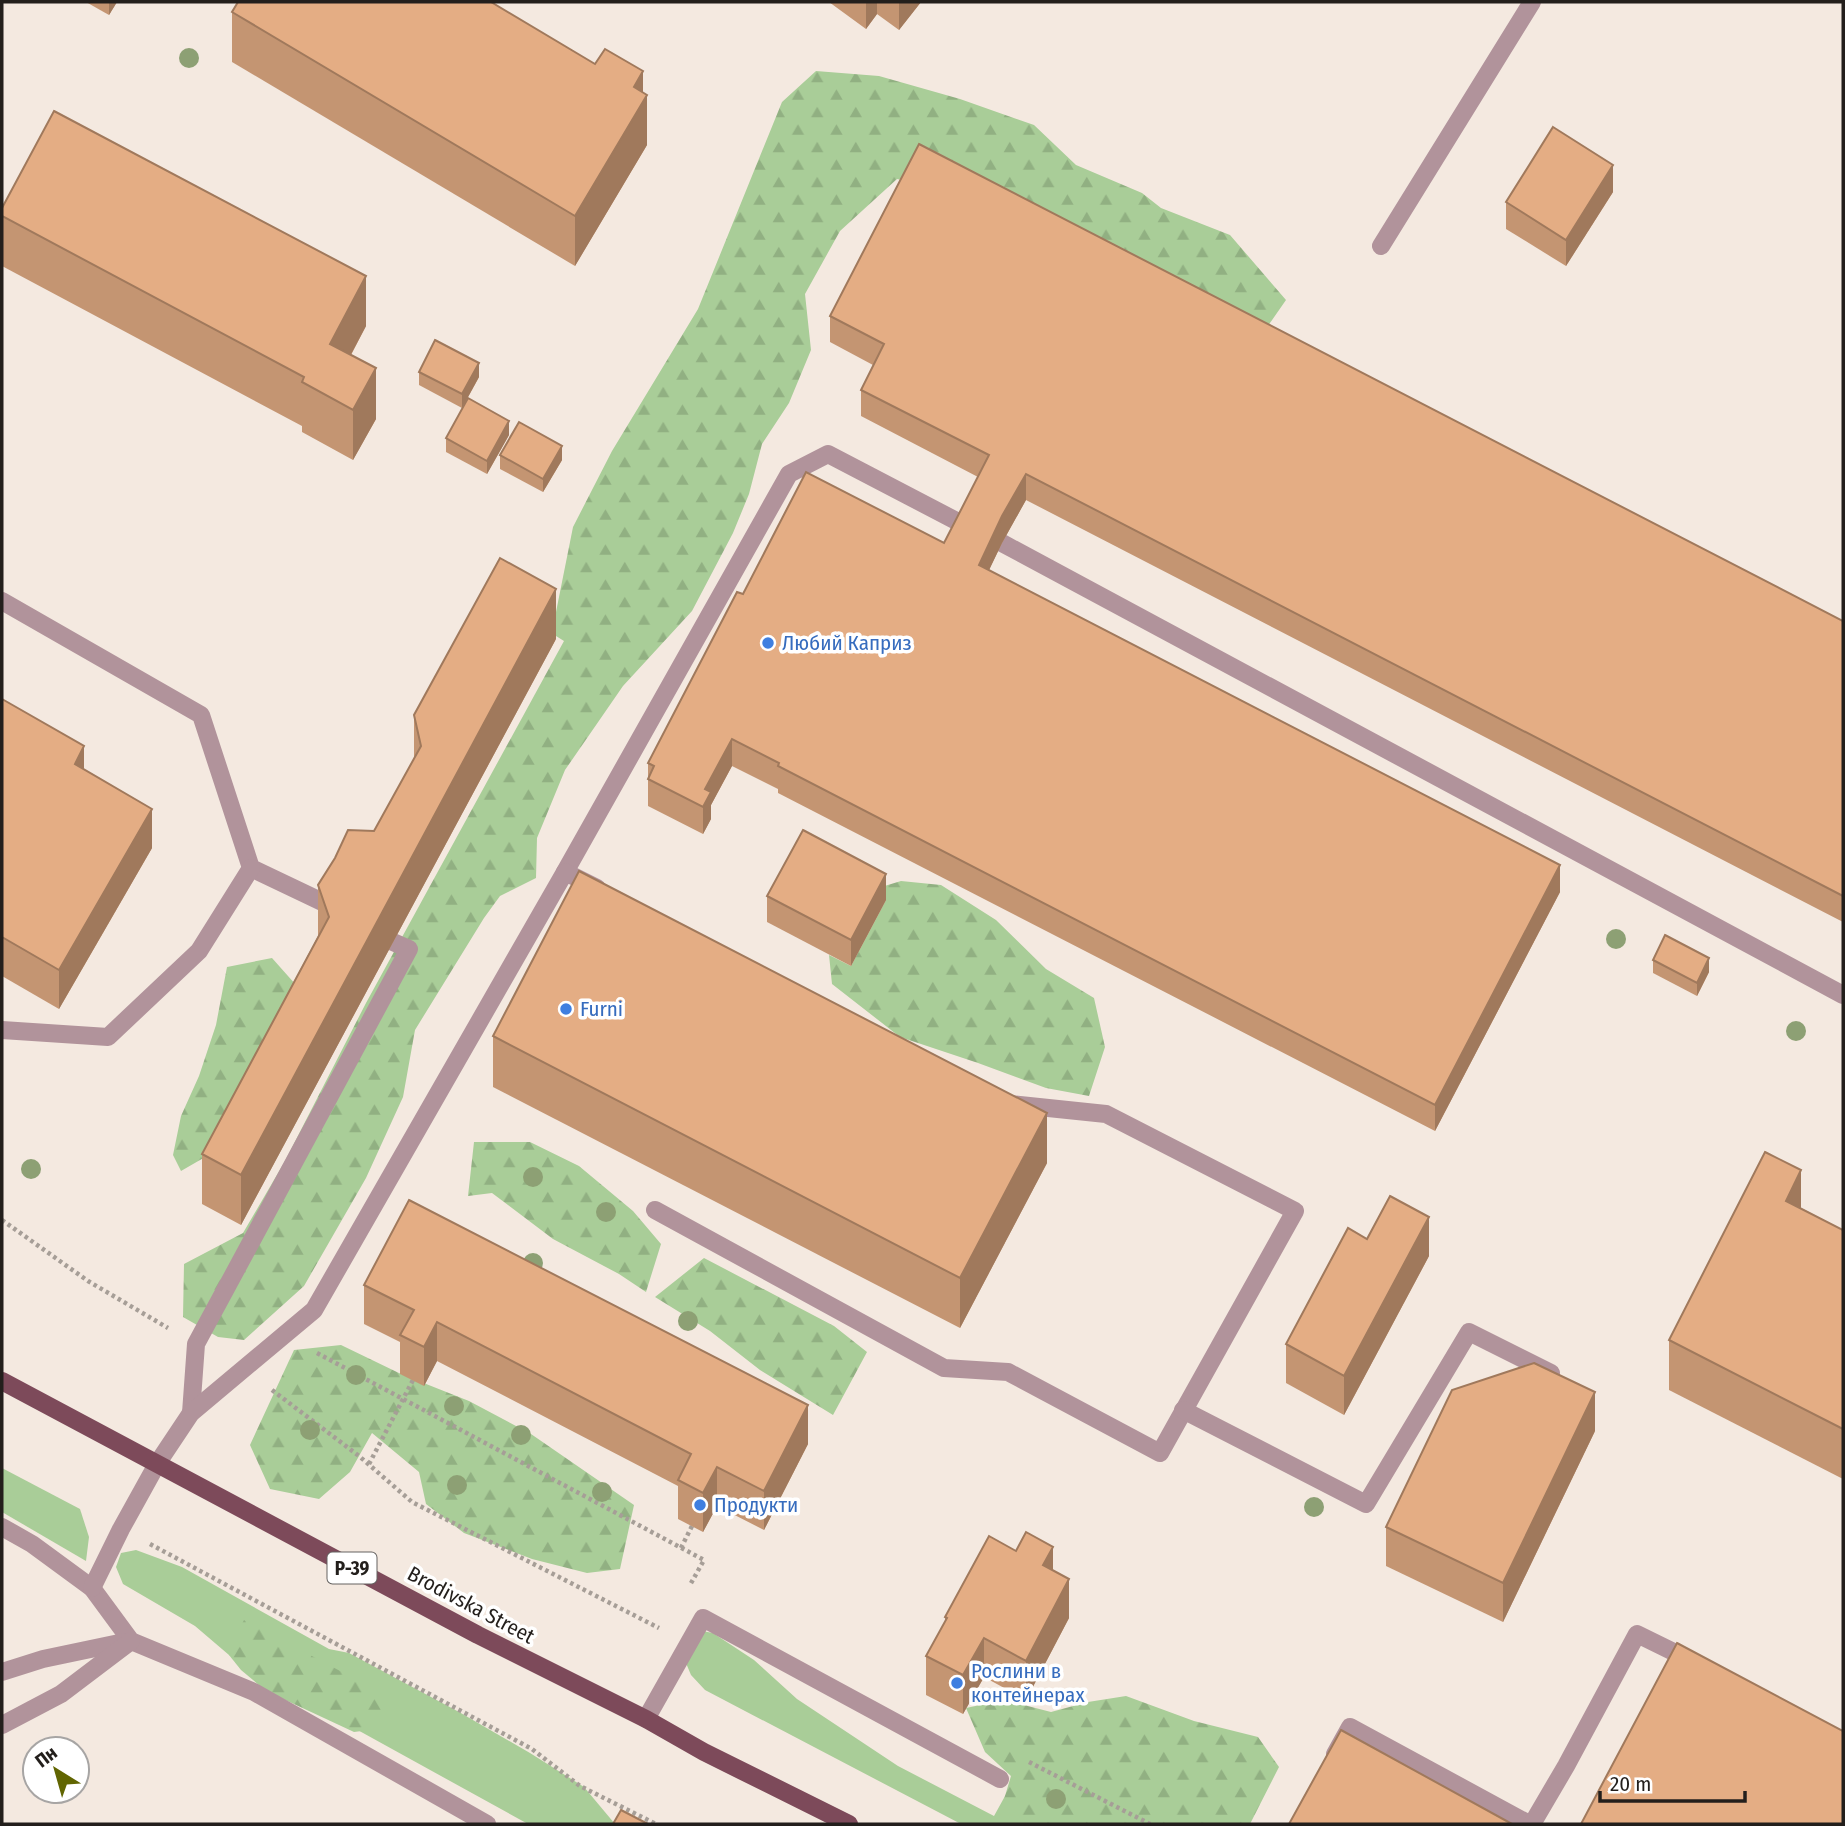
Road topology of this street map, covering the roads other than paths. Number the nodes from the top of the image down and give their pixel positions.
1 (1532, 2) edge
2 (1381, 246) dead end
3 (966, 526) edge
4 (1002, 543) edge
5 (2, 601) edge
6 (251, 868) junction
7 (565, 872) junction
8 (615, 898) edge
9 (335, 908) edge
10 (393, 942) edge
11 (1843, 995) edge
12 (2, 1030) edge
13 (997, 1097) edge
14 (655, 1210) dead end
15 (2, 1381) edge
16 (1570, 1382) edge
17 (1183, 1410) junction
18 (191, 1413) junction
19 (157, 1464) junction
20 (2, 1527) edge
21 (92, 1588) junction
22 (131, 1641) junction
23 (1710, 1669) edge
24 (2, 1672) edge
25 (646, 1719) junction
26 (2, 1726) edge
27 (1329, 1764) edge
28 (1000, 1779) road end
29 (487, 1824) edge
30 (849, 1824) edge
31 (1531, 1824) edge

1 - 2 street
3 - 7 street
4 - 11 street
5 - 6 street
6 - 9 street
6 - 12 street
7 - 8 street
7 - 18 street
10 - 18 street
13 - 17 street
14 - 17 street
15 - 19 main road, Brodivska Street / Р-39
16 - 17 street
18 - 19 street
19 - 21 street
19 - 25 main road, Brodivska Street / Р-39
20 - 21 street
21 - 22 street
22 - 24 street
22 - 26 street
22 - 29 street
23 - 31 street
25 - 28 street
25 - 30 main road, Brodivska Street / Р-39
27 - 31 street

